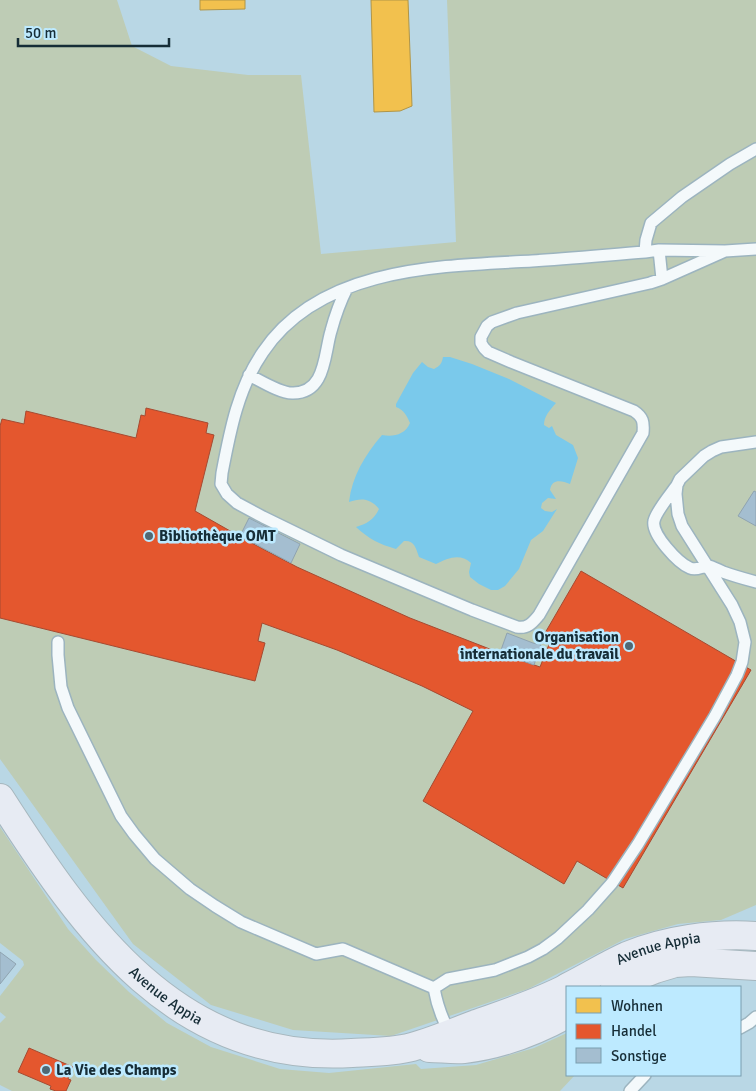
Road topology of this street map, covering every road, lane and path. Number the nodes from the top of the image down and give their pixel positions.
1 (756, 150) edge
2 (756, 249) edge
3 (659, 250) junction
4 (725, 251) junction
5 (645, 252) junction
6 (662, 280) junction
7 (346, 288) junction
8 (249, 375) junction
9 (756, 442) edge
10 (677, 485) junction
11 (708, 566) junction
12 (756, 582) edge
13 (58, 642) dead end
14 (0, 798) edge
15 (756, 936) edge
16 (756, 966) edge
17 (572, 986) edge
18 (617, 986) edge
19 (434, 988) junction
20 (566, 989) edge
21 (566, 1014) edge
22 (756, 1017) edge
23 (741, 1027) edge
24 (450, 1034) junction
25 (412, 1047) junction
26 (644, 1076) edge
27 (630, 1091) edge

1 - 5 lane
2 - 4 lane
3 - 4 lane
3 - 5 lane
3 - 6 lane
4 - 6 lane
5 - 7 lane
6 - 8 lane
7 - 8 lane
7 - 8 lane
9 - 10 lane
10 - 11 lane
10 - 11 lane
11 - 12 lane
11 - 19 lane
13 - 19 lane
14 - 25 main road, Avenue Appia
15 - 17 main road, Avenue Appia
16 - 18 main road, Avenue Appia
19 - 24 lane
20 - 24 main road, Avenue Appia
21 - 25 main road, Avenue Appia
22 - 23 lane
24 - 25 main road, Avenue Appia
26 - 27 lane

